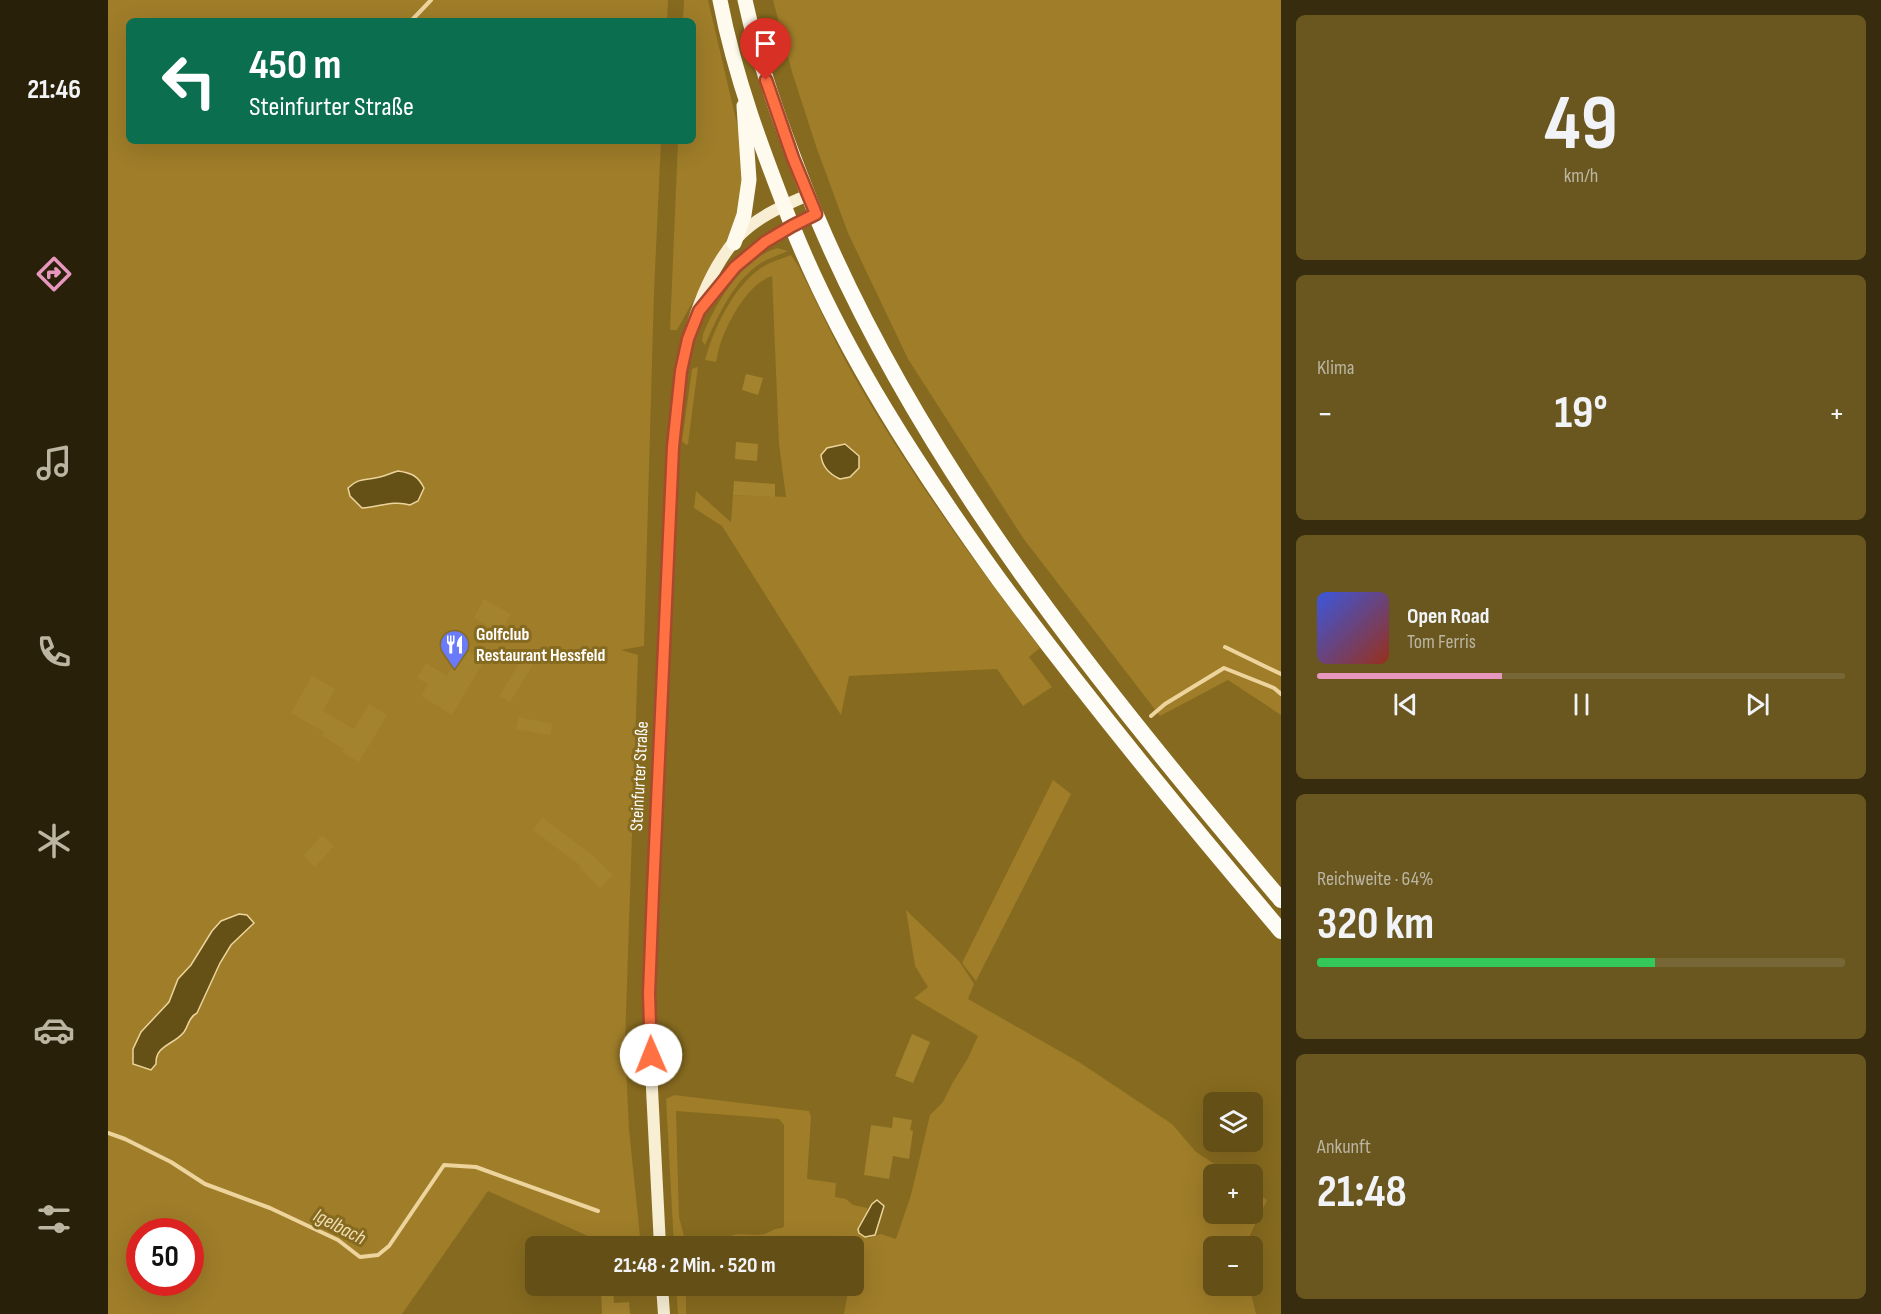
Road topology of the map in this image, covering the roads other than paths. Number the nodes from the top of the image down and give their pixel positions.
1 (720, 0) edge
2 (745, 0) edge
3 (743, 91) junction
4 (808, 195) junction
5 (784, 205) junction
6 (816, 214) junction
7 (792, 226) junction
8 (734, 243) junction
9 (699, 311) junction
10 (1281, 900) edge
11 (1281, 931) edge
12 (659, 1236) edge
13 (663, 1296) edge
14 (664, 1314) edge

1 - 3 main road
2 - 4 main road
3 - 5 main road
3 - 8 main road
4 - 5 main road, Steinfurter Straße
4 - 6 main road
5 - 7 main road
5 - 8 main road, Steinfurter Straße
6 - 7 main road, Steinfurter Straße
6 - 10 highway
7 - 9 main road, Steinfurter Straße
7 - 11 highway
8 - 9 main road, Steinfurter Straße
9 - 12 main road, Steinfurter Straße
13 - 14 main road

